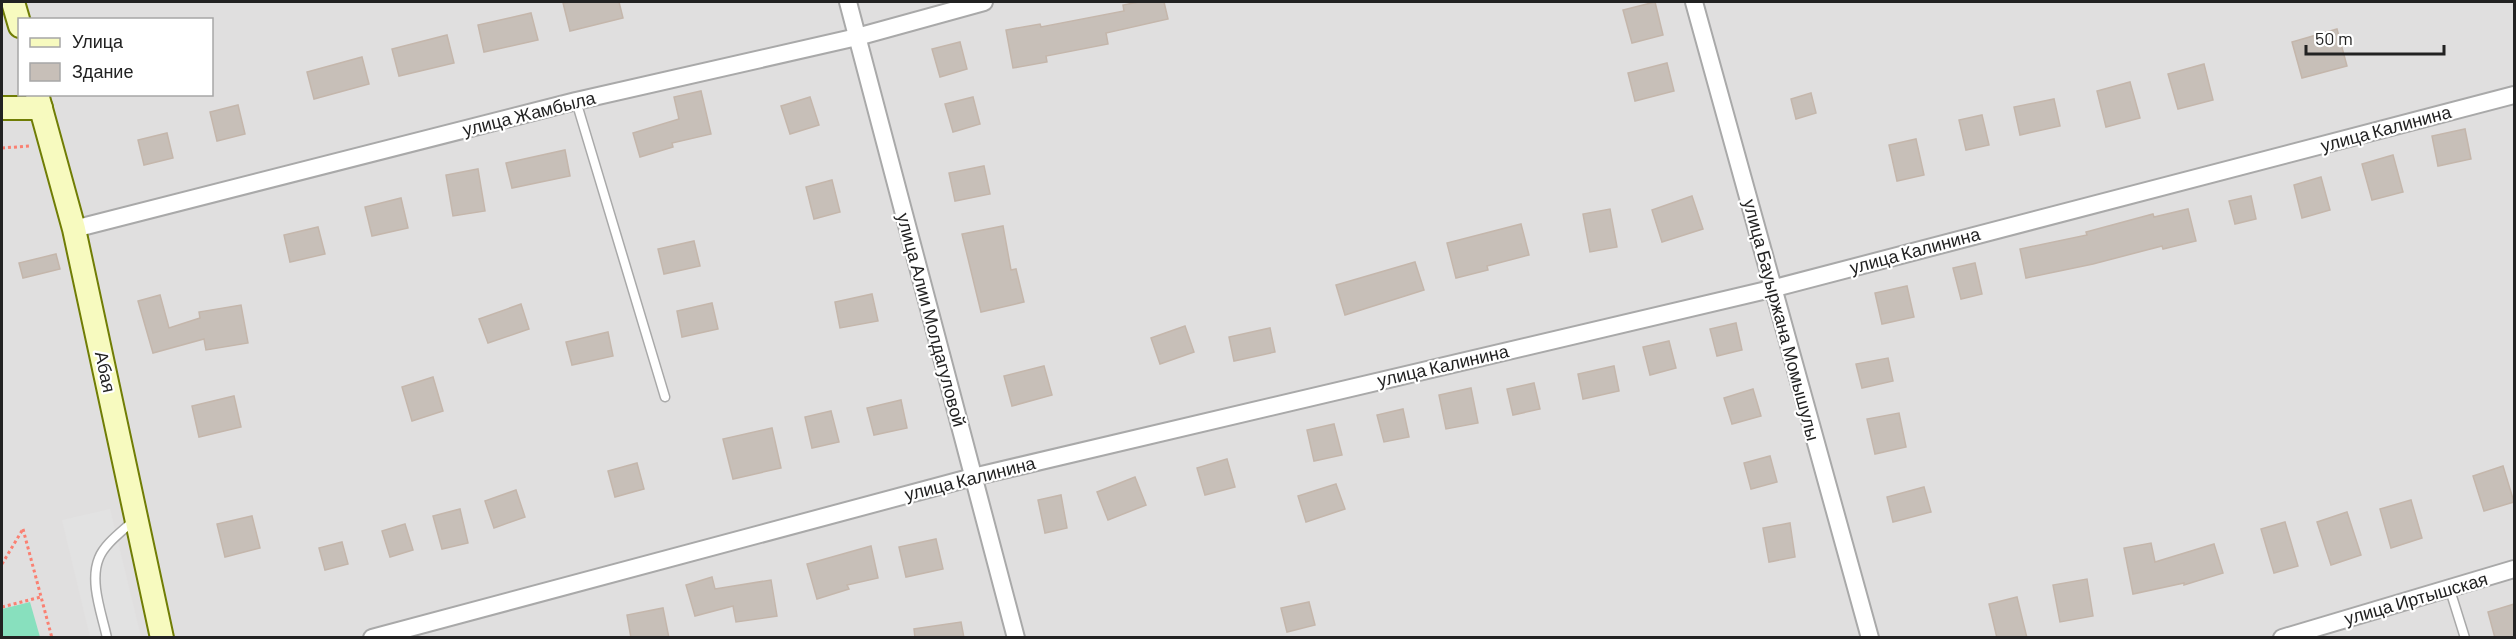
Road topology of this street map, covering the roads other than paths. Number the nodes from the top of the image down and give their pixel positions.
1 (13, 2) edge
2 (848, 2) edge
3 (984, 2) edge
4 (1694, 2) edge
5 (18, 19) edge
6 (857, 38) junction
7 (2514, 95) edge
8 (39, 101) edge
9 (576, 101) junction
10 (2, 108) edge
11 (74, 229) junction
12 (1772, 289) junction
13 (665, 397) dead end
14 (973, 477) junction
15 (137, 518) junction
16 (2514, 569) edge
17 (2450, 590) junction
18 (107, 638) edge
19 (162, 638) edge
20 (372, 638) edge
21 (1016, 638) edge
22 (1870, 638) edge
23 (2282, 638) edge
24 (2465, 638) edge

1 - 5 street
2 - 6 street, улица Алии Молдагуловой
3 - 6 street, улица Жамбыла
4 - 12 street, улица Бауыржана Момышулы
6 - 9 street, улица Жамбыла
6 - 14 street, улица Алии Молдагуловой
7 - 12 street, улица Калинина
8 - 10 street
8 - 11 street, Абая
9 - 11 street, улица Жамбыла
9 - 13 lane
11 - 15 street, Абая
12 - 14 street, улица Калинина
12 - 22 street, улица Бауыржана Момышулы
14 - 20 street, улица Калинина
14 - 21 street, улица Алии Молдагуловой
15 - 18 lane
15 - 19 street, Абая
16 - 17 street, улица Иртышская
17 - 23 street, улица Иртышская
17 - 24 lane

